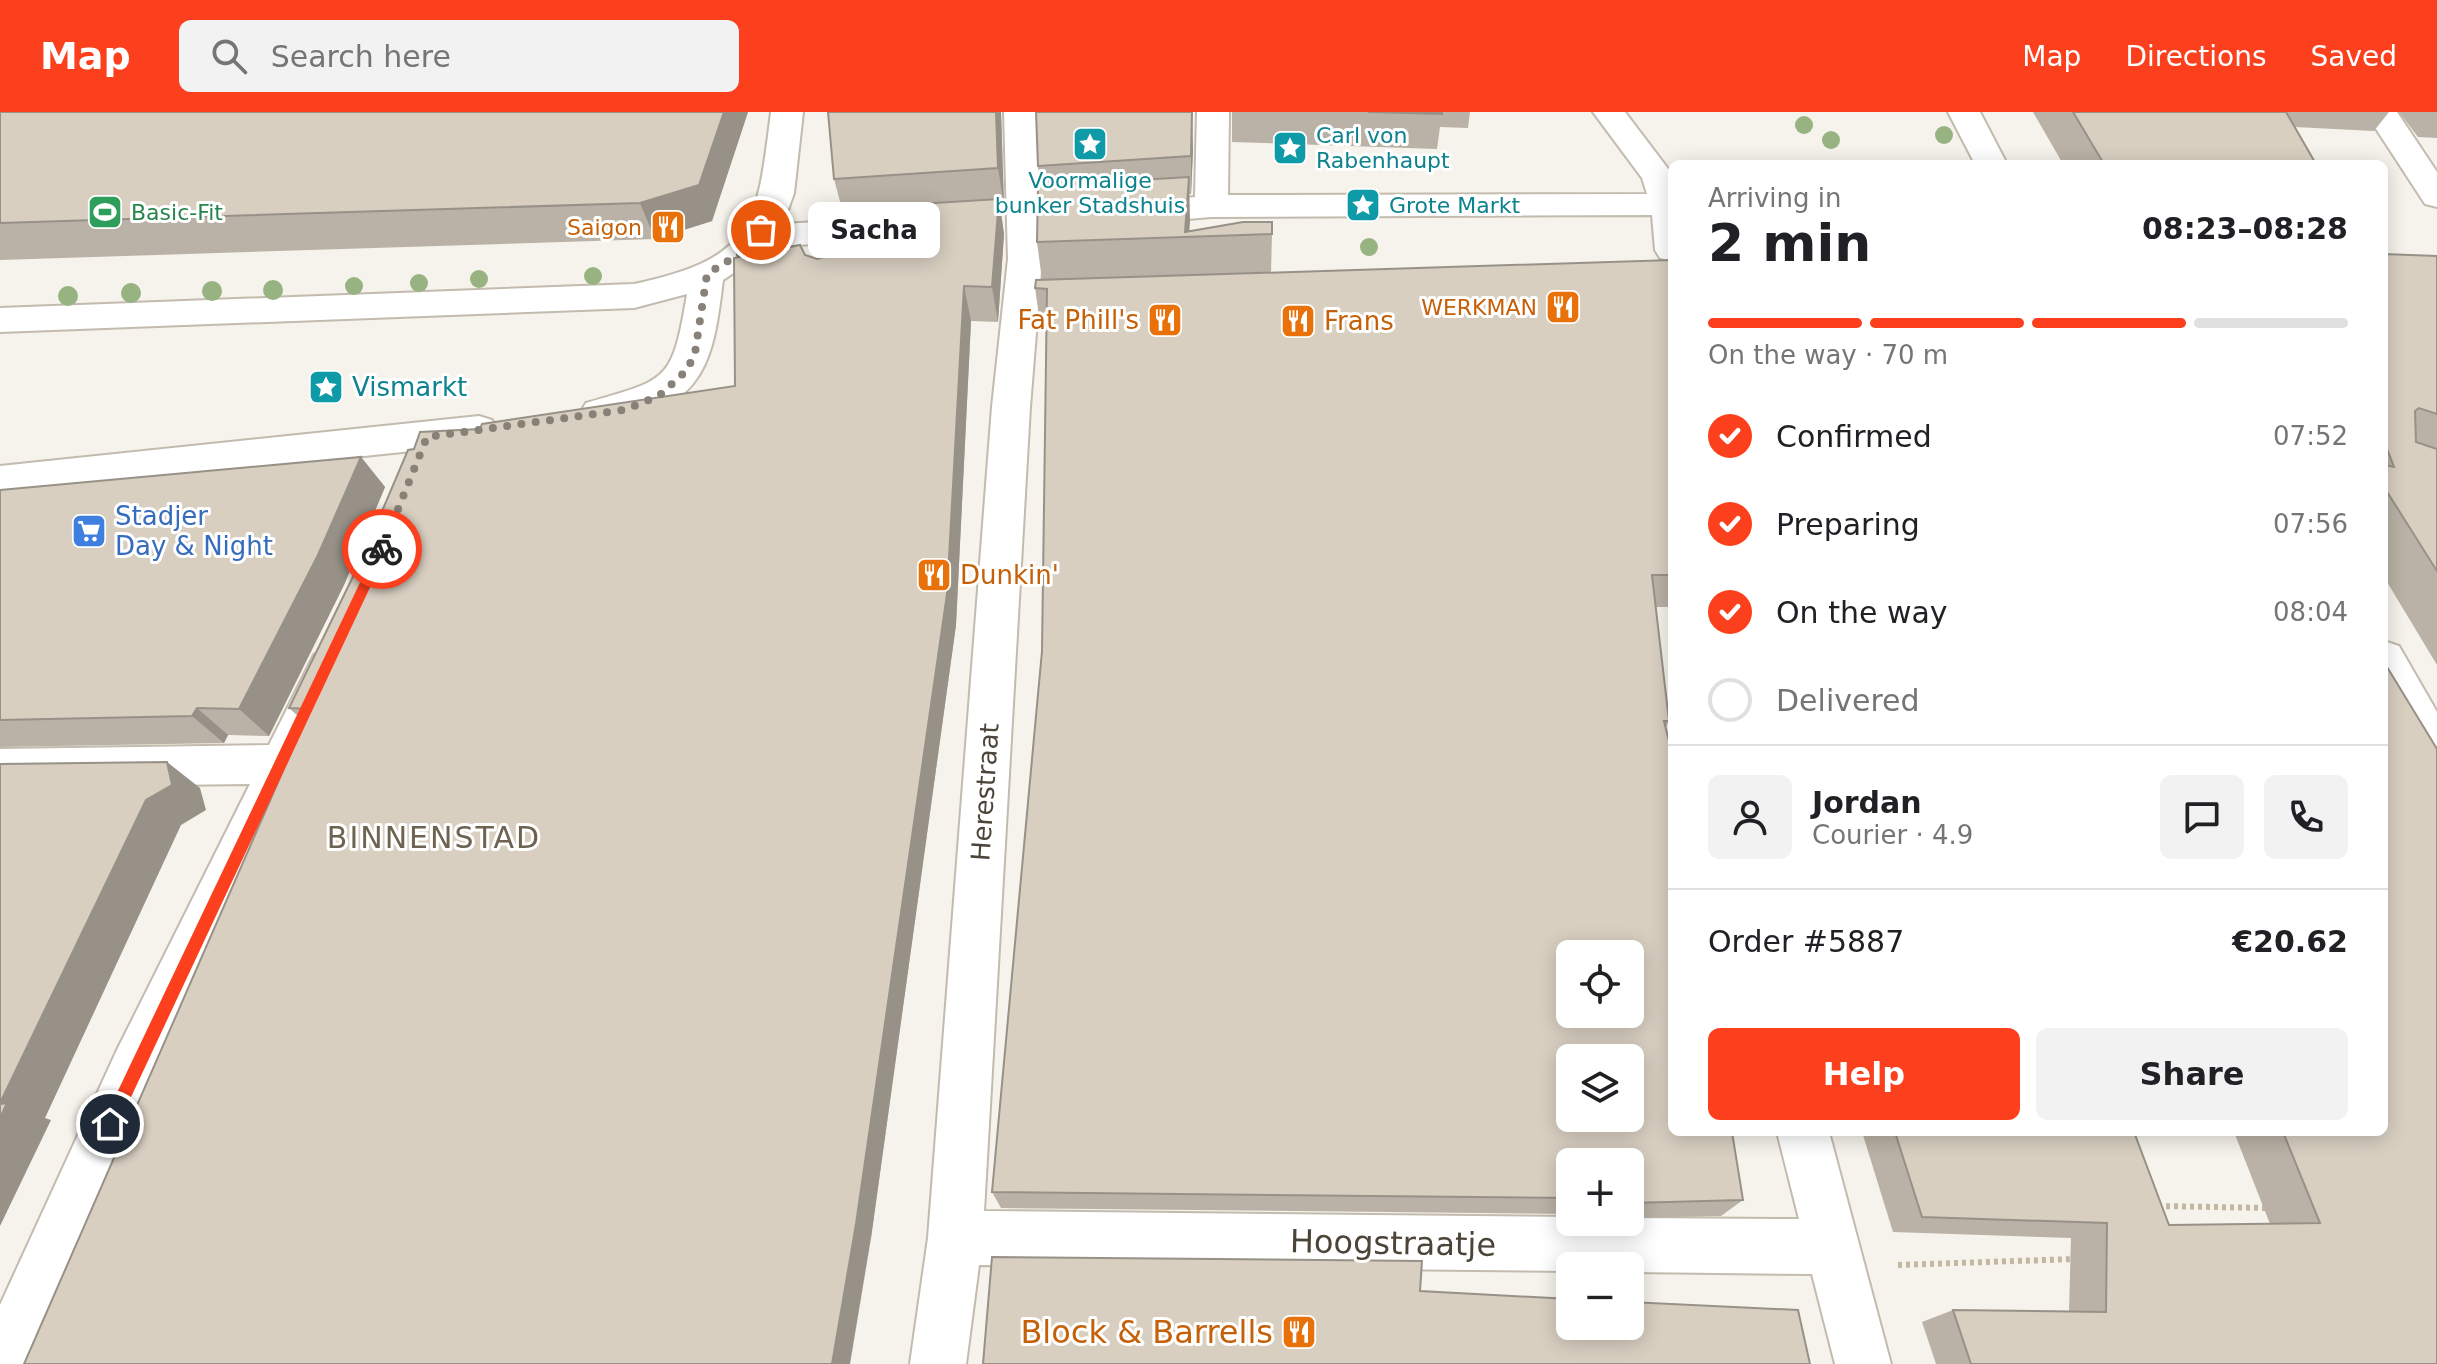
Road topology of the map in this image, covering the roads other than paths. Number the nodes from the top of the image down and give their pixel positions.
1 (787, 112) edge
2 (1020, 112) edge
3 (1213, 112) edge
4 (1609, 112) edge
5 (1964, 112) edge
6 (2381, 112) edge
7 (1989, 160) edge
8 (2437, 197) edge
9 (1668, 202) edge
10 (1668, 204) edge
11 (1211, 206) junction
12 (1103, 215) edge
13 (935, 226) edge
14 (761, 230) junction
15 (1668, 237) edge
16 (1667, 270) edge
17 (707, 274) junction
18 (0, 320) edge
19 (563, 418) edge
20 (518, 424) edge
21 (427, 437) junction
22 (411, 477) edge
23 (0, 480) edge
24 (348, 627) edge
25 (2388, 665) edge
26 (2437, 752) edge
27 (283, 764) junction
28 (0, 768) edge
29 (1804, 1136) edge
30 (955, 1238) junction
31 (1834, 1257) junction
32 (2, 1364) edge
33 (938, 1364) edge
34 (1863, 1364) edge

1 - 14 street
2 - 30 street, Herestraat
3 - 11 street
4 - 9 street
5 - 7 street
6 - 8 street
10 - 11 street
11 - 12 street
13 - 14 street
14 - 17 street
15 - 16 street
17 - 18 street
17 - 19 street
20 - 21 street
21 - 22 street
21 - 23 street
24 - 27 street
25 - 26 street
27 - 28 street
27 - 32 street
29 - 31 street
30 - 31 street, Hoogstraatje
30 - 33 street, Herestraat
31 - 34 street

